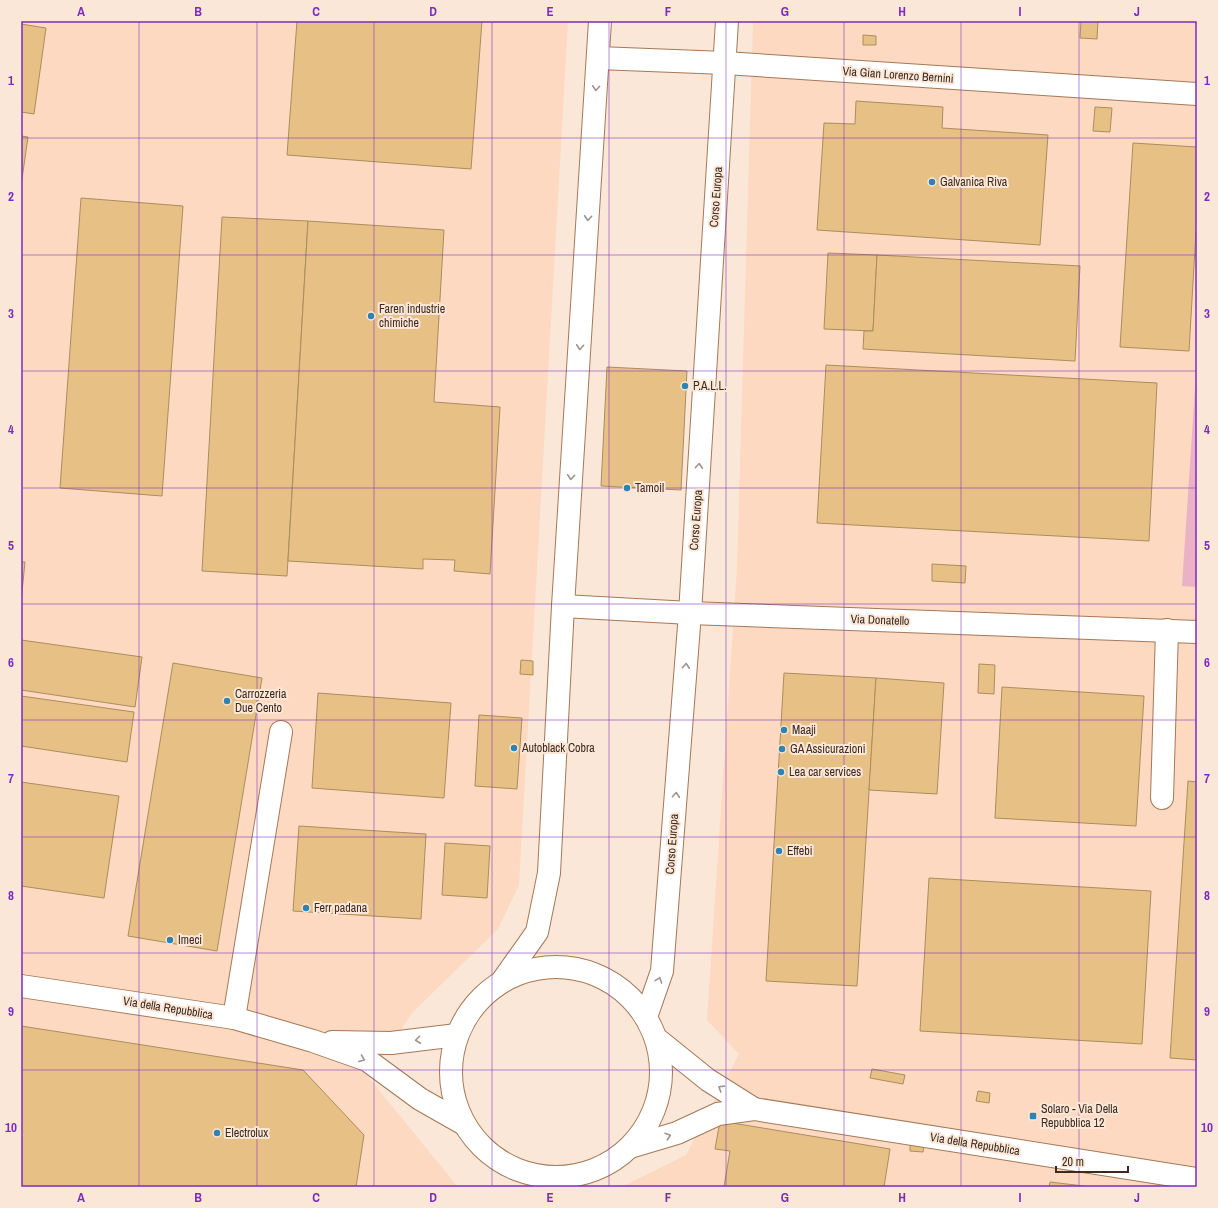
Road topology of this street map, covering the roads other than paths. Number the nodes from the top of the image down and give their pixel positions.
1 (600, 21) edge
2 (728, 21) edge
3 (598, 58) junction
4 (725, 63) junction
5 (1197, 94) edge
6 (563, 606) junction
7 (690, 613) junction
8 (1167, 630) junction
9 (1197, 632) edge
10 (281, 732) dead end
11 (1162, 798) dead end
12 (503, 980) junction
13 (21, 986) edge
14 (646, 1017) junction
15 (234, 1018) junction
16 (456, 1035) junction
17 (657, 1039) junction
18 (313, 1041) junction
19 (754, 1109) junction
20 (464, 1124) junction
21 (630, 1147) junction
22 (536, 1181) edge
23 (1187, 1181) edge

1 - 3 street
2 - 4 street, Corso Europa
3 - 4 street, Via Gian Lorenzo Bernini
3 -> 6 street
4 - 5 street, Via Gian Lorenzo Bernini
7 -> 4 street, Corso Europa
6 - 7 street, Via Donatello
6 - 12 street
7 - 8 street, Via Donatello
14 -> 7 street, Corso Europa
8 - 9 street, Via Donatello
8 - 11 street
10 - 15 street
12 - 14 street
12 - 16 street
13 - 15 street, Via della Repubblica
14 - 17 street
15 - 18 street, Via della Repubblica
16 -> 18 street, Via della Repubblica
16 - 20 street
19 -> 17 street, Via della Repubblica
17 - 21 street
18 -> 20 street, Via della Repubblica
21 -> 19 street, Via della Repubblica
19 - 23 street, Via della Repubblica
20 - 22 street
21 - 22 street

